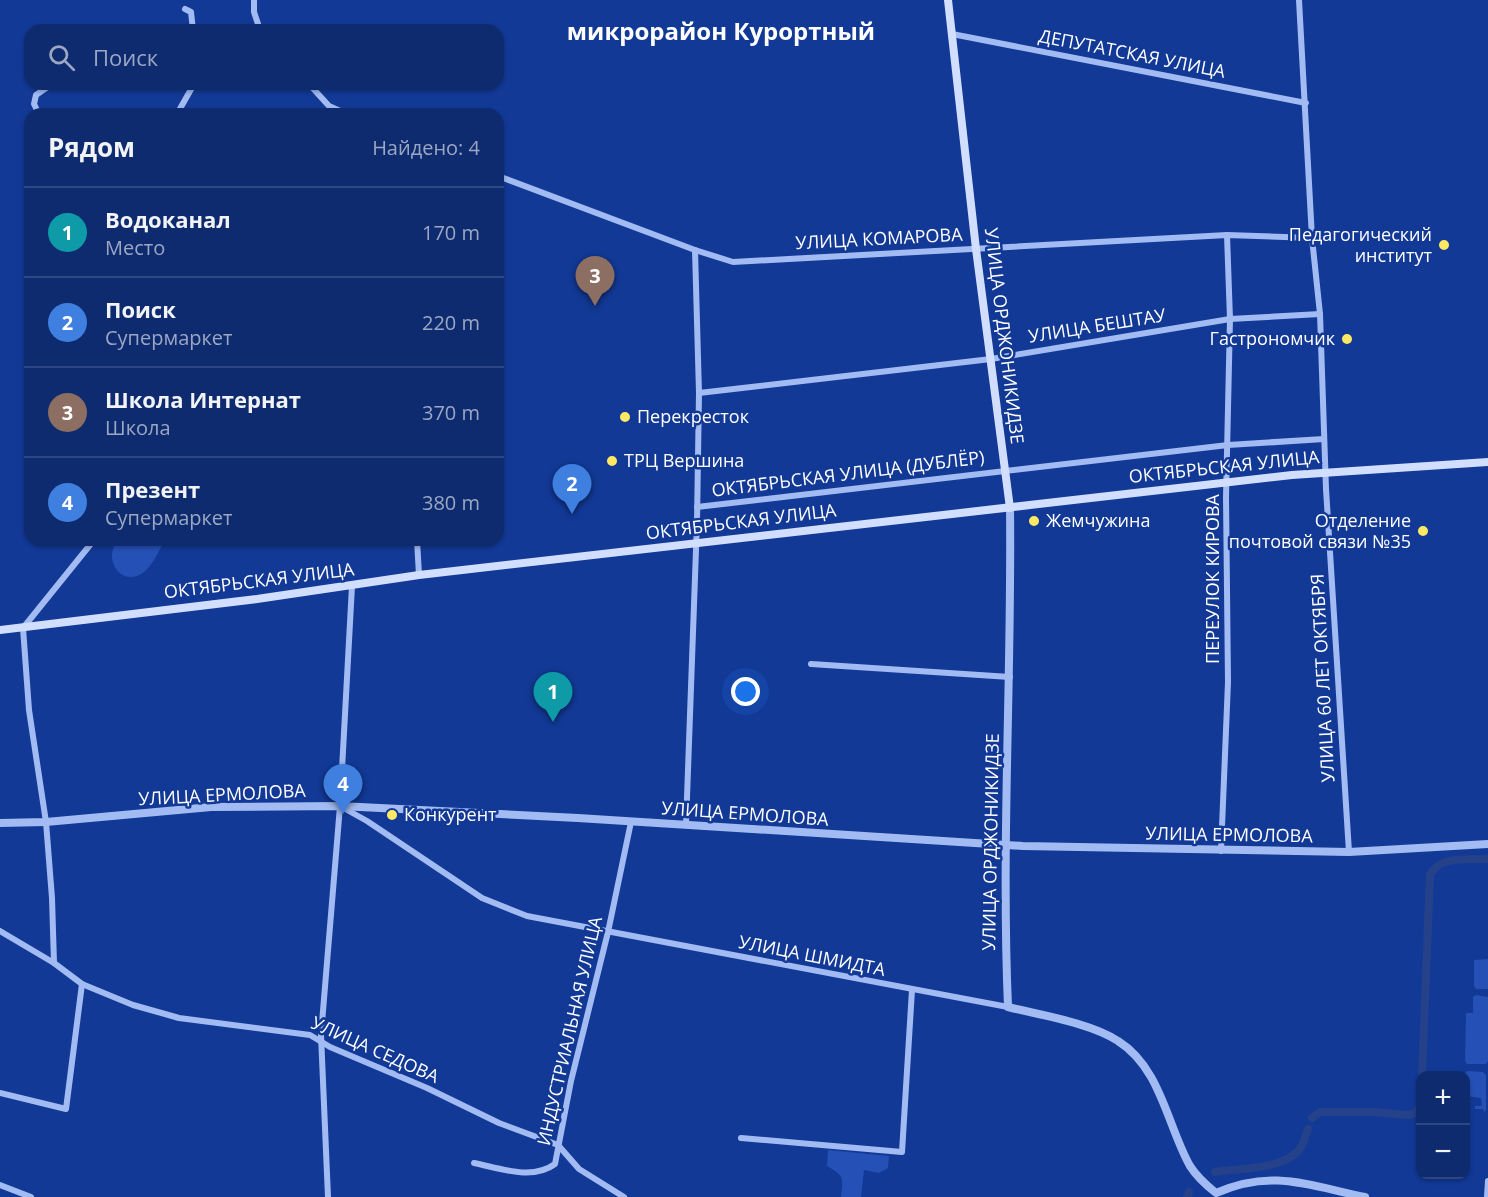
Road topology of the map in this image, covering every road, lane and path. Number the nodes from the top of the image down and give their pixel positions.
1 (254, 0) edge
2 (948, 0) edge
3 (1299, 0) edge
4 (185, 9) dead end
5 (192, 24) edge
6 (258, 24) edge
7 (952, 34) junction
8 (43, 90) edge
9 (191, 90) edge
10 (314, 90) edge
11 (1306, 103) junction
12 (329, 106) joint
13 (36, 108) edge
14 (180, 108) edge
15 (334, 108) edge
16 (504, 178) edge
17 (1227, 235) junction
18 (1312, 238) junction
19 (976, 249) junction
20 (695, 250) junction
21 (1320, 314) junction
22 (1230, 319) junction
23 (992, 358) junction
24 (699, 393) junction
25 (1324, 439) junction
26 (1228, 445) junction
27 (1488, 462) edge
28 (1005, 471) junction
29 (1326, 472) junction
30 (1228, 483) junction
31 (698, 507) junction
32 (1010, 508) junction
33 (696, 544) junction
34 (89, 546) edge
35 (417, 546) edge
36 (419, 575) junction
37 (352, 586) junction
38 (23, 628) junction
39 (0, 630) edge
40 (811, 664) dead end
41 (1010, 677) junction
42 (340, 806) junction
43 (46, 822) junction
44 (631, 822) junction
45 (0, 823) edge
46 (686, 825) junction
47 (1488, 844) edge
48 (1007, 845) junction
49 (1221, 850) junction
50 (1349, 852) junction
51 (0, 930) edge
52 (608, 932) junction
53 (54, 963) junction
54 (82, 984) junction
55 (912, 990) junction
56 (1008, 1007) junction
57 (321, 1043) junction
58 (0, 1093) edge
59 (741, 1138) dead end
60 (558, 1145) junction
61 (474, 1163) dead end
62 (1488, 1180) edge
63 (0, 1185) edge
64 (1215, 1195) edge
65 (29, 1196) edge
66 (328, 1197) edge
67 (624, 1197) edge
68 (1365, 1197) edge
69 (1486, 1197) edge

1 - 6 street
2 - 7 main road, УЛИЦА ОРДЖОНИКИДЗЕ
3 - 11 street, УЛИЦА 60 ЛЕТ ОКТЯБРЯ
4 - 5 street
7 - 11 street, ДЕПУТАТСКАЯ УЛИЦА
7 - 19 main road, УЛИЦА ОРДЖОНИКИДЗЕ
8 - 13 street
9 - 14 street
10 - 12 street
11 - 18 street, УЛИЦА 60 ЛЕТ ОКТЯБРЯ
12 - 15 street
16 - 20 street, УЛИЦА КОМАРОВА
17 - 18 street, УЛИЦА КОМАРОВА
17 - 19 street, УЛИЦА КОМАРОВА
17 - 22 street, ПЕРЕУЛОК КИРОВА
18 - 21 street, УЛИЦА 60 ЛЕТ ОКТЯБРЯ
19 - 20 street, УЛИЦА КОМАРОВА
19 - 23 main road, УЛИЦА ОРДЖОНИКИДЗЕ
20 - 24 street
21 - 22 street, УЛИЦА БЕШТАУ
21 - 25 street, УЛИЦА 60 ЛЕТ ОКТЯБРЯ
22 - 23 street, УЛИЦА БЕШТАУ
22 - 26 street, ПЕРЕУЛОК КИРОВА
23 - 24 street, УЛИЦА БЕШТАУ
23 - 28 main road, УЛИЦА ОРДЖОНИКИДЗЕ
24 - 31 street
25 - 26 street, ОКТЯБРЬСКАЯ УЛИЦА (ДУБЛЁР)
25 - 29 street, УЛИЦА 60 ЛЕТ ОКТЯБРЯ
26 - 28 street, ОКТЯБРЬСКАЯ УЛИЦА (ДУБЛЁР)
26 - 30 street, ПЕРЕУЛОК КИРОВА
27 - 29 main road, ОКТЯБРЬСКАЯ УЛИЦА
28 - 31 street, ОКТЯБРЬСКАЯ УЛИЦА (ДУБЛЁР)
28 - 32 main road, УЛИЦА ОРДЖОНИКИДЗЕ
29 - 30 main road, ОКТЯБРЬСКАЯ УЛИЦА
29 - 50 street, УЛИЦА 60 ЛЕТ ОКТЯБРЯ
30 - 32 main road, ОКТЯБРЬСКАЯ УЛИЦА
30 - 49 street, ПЕРЕУЛОК КИРОВА
31 - 33 street
32 - 33 main road, ОКТЯБРЬСКАЯ УЛИЦА
32 - 41 street, УЛИЦА ОРДЖОНИКИДЗЕ
33 - 36 main road, ОКТЯБРЬСКАЯ УЛИЦА
33 - 46 street
34 - 38 street
35 - 36 street
36 - 37 main road, ОКТЯБРЬСКАЯ УЛИЦА
37 - 38 main road, ОКТЯБРЬСКАЯ УЛИЦА
37 - 42 street
38 - 39 main road, ОКТЯБРЬСКАЯ УЛИЦА
38 - 43 street
40 - 41 street
41 - 48 street, УЛИЦА ОРДЖОНИКИДЗЕ
42 - 43 street, УЛИЦА ЕРМОЛОВА
42 - 44 street, УЛИЦА ЕРМОЛОВА
42 - 52 street, УЛИЦА ШМИДТА
42 - 57 street
43 - 45 street, УЛИЦА ЕРМОЛОВА
43 - 53 street
44 - 46 street, УЛИЦА ЕРМОЛОВА
44 - 52 street, ИНДУСТРИАЛЬНАЯ УЛИЦА
46 - 48 street, УЛИЦА ЕРМОЛОВА
47 - 50 street, УЛИЦА ЕРМОЛОВА
48 - 49 street, УЛИЦА ЕРМОЛОВА
48 - 56 street, УЛИЦА ОРДЖОНИКИДЗЕ
49 - 50 street, УЛИЦА ЕРМОЛОВА
51 - 53 street, УЛИЦА СЕДОВА
52 - 55 street, УЛИЦА ШМИДТА
52 - 60 street, ИНДУСТРИАЛЬНАЯ УЛИЦА
53 - 54 street, УЛИЦА СЕДОВА
54 - 57 street, УЛИЦА СЕДОВА
54 - 58 street
55 - 56 street, УЛИЦА ШМИДТА
55 - 59 street
56 - 64 street, УЛИЦА ШМИДТА
57 - 60 street, УЛИЦА СЕДОВА
57 - 66 street
60 - 61 street, ИНДУСТРИАЛЬНАЯ УЛИЦА
60 - 67 street, УЛИЦА СЕДОВА
62 - 69 street
63 - 65 street
64 - 68 street

